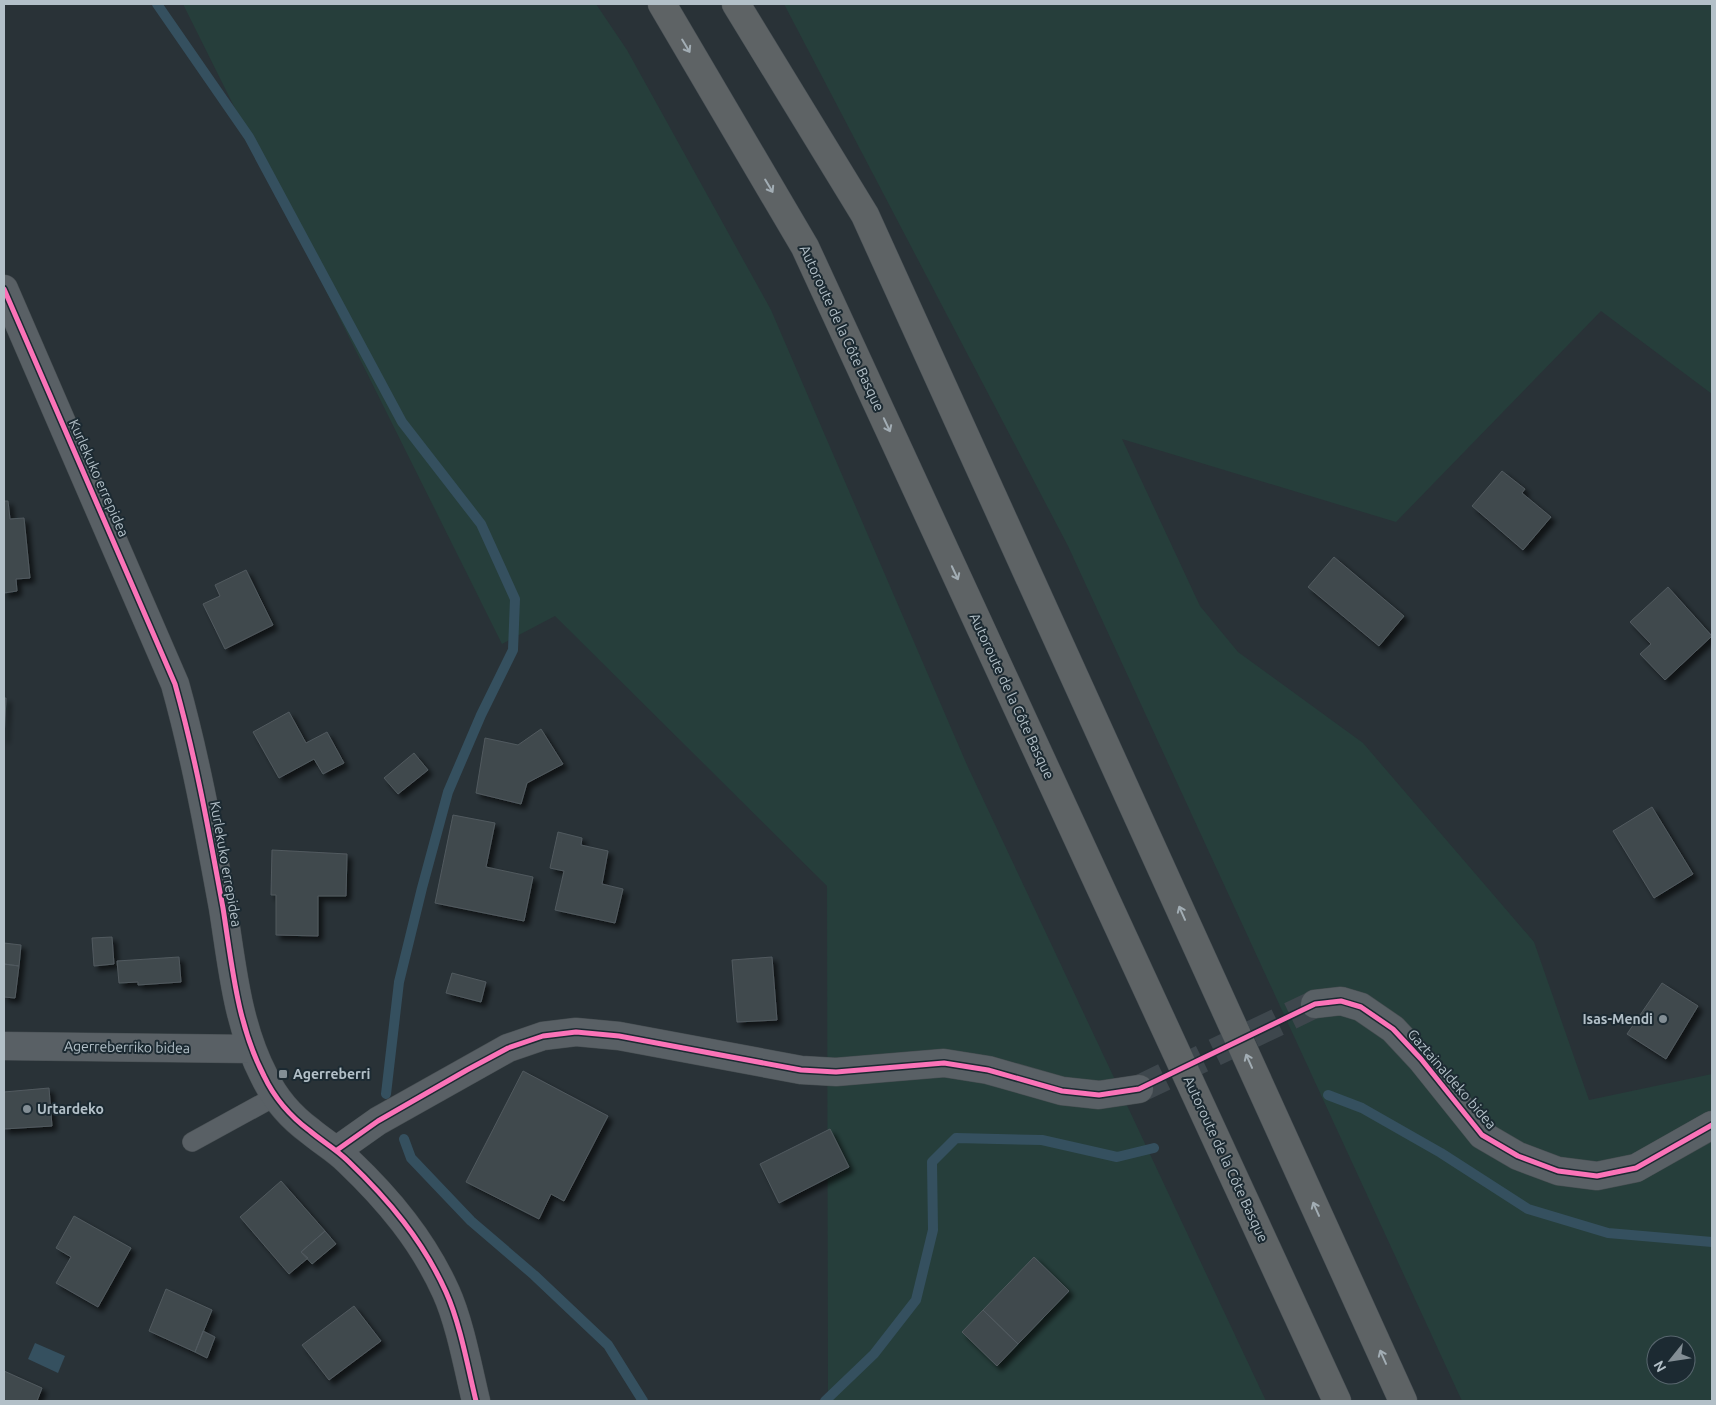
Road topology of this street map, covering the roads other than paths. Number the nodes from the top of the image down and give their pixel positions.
1 (662, 4) edge
2 (736, 4) edge
3 (4, 289) edge
4 (1314, 1004) tunnel mouth
5 (4, 1046) edge
6 (251, 1049) junction
7 (1139, 1089) tunnel mouth
8 (276, 1096) junction
9 (1712, 1125) edge
10 (192, 1142) dead end
11 (337, 1150) junction
12 (476, 1401) edge
13 (1337, 1401) edge
14 (1403, 1401) edge

1 -> 13 highway, Autoroute de la Côte Basque
14 -> 2 highway
3 - 6 street, Kurlekuko errepidea
4 - 9 street, Gaztainaldeko bidea
5 - 6 street, Agerreberriko bidea
6 - 8 street, Kurlekuko errepidea
7 - 11 street
8 - 10 lane
8 - 11 street, Kurlekuko errepidea
11 - 12 street, Kurlekuko errepidea

